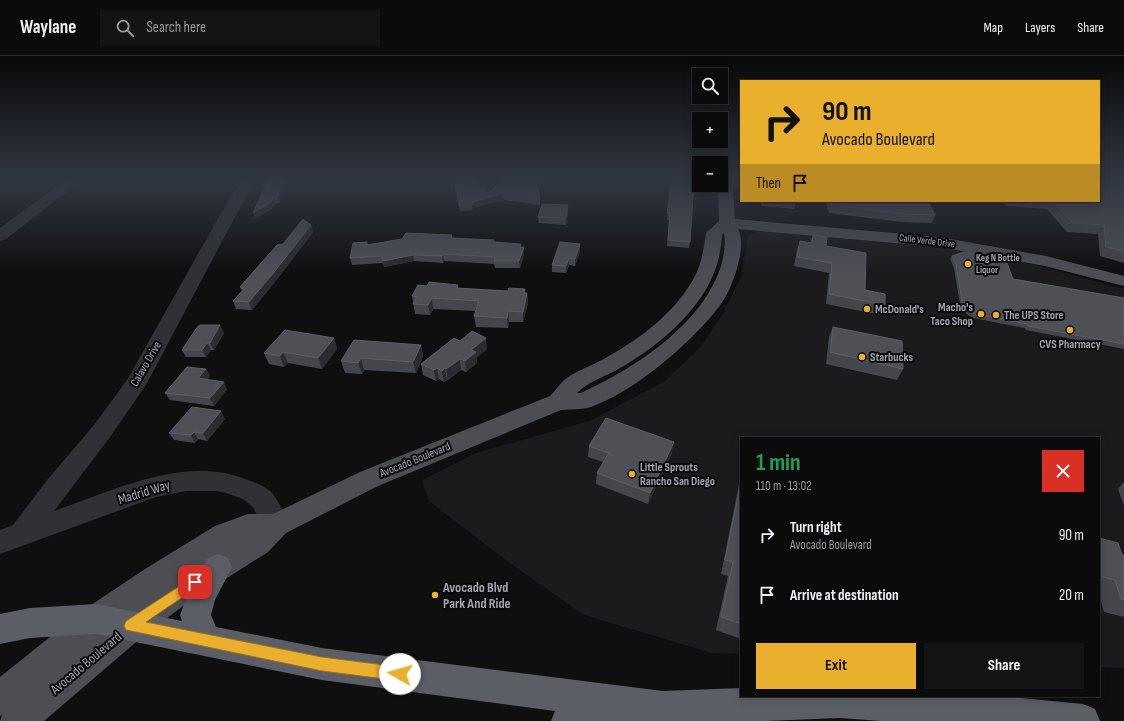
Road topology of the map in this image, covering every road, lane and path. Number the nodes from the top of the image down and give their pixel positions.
1 (33, 211) edge
2 (230, 211) edge
3 (726, 211) edge
4 (727, 223) junction
5 (0, 236) edge
6 (704, 276) junction
7 (1124, 280) edge
8 (691, 328) junction
9 (657, 333) junction
10 (620, 382) junction
11 (558, 402) junction
12 (276, 526) junction
13 (11, 538) edge
14 (218, 567) junction
15 (96, 619) junction
16 (131, 626) junction
17 (0, 629) edge
18 (206, 640) junction
19 (48, 676) junction
20 (0, 699) edge
21 (663, 708) junction
22 (16, 721) edge
23 (568, 721) edge
24 (1083, 721) edge

1 - 5 street
2 - 13 street, Calavo Drive
3 - 4 main road, Avocado Boulevard
4 - 6 main road, Avocado Boulevard
4 - 7 main road, Calle Verde Drive
4 - 8 main road, Avocado Boulevard
6 - 8 main road
6 - 9 main road, Avocado Boulevard
8 - 10 main road, Avocado Boulevard
9 - 10 main road
9 - 11 main road, Avocado Boulevard
10 - 11 main road, Avocado Boulevard
11 - 12 main road, Avocado Boulevard
12 - 13 street, Madrid Way
12 - 14 main road, Avocado Boulevard
12 - 15 main road, Avocado Boulevard
14 - 16 main road, Avocado Boulevard
14 - 18 highway
15 - 16 highway
15 - 17 highway
15 - 19 main road, Avocado Boulevard
16 - 18 highway
16 - 19 main road, Avocado Boulevard
18 - 21 highway
19 - 20 main road
19 - 22 main road, Avocado Boulevard
21 - 23 highway
21 - 24 highway

